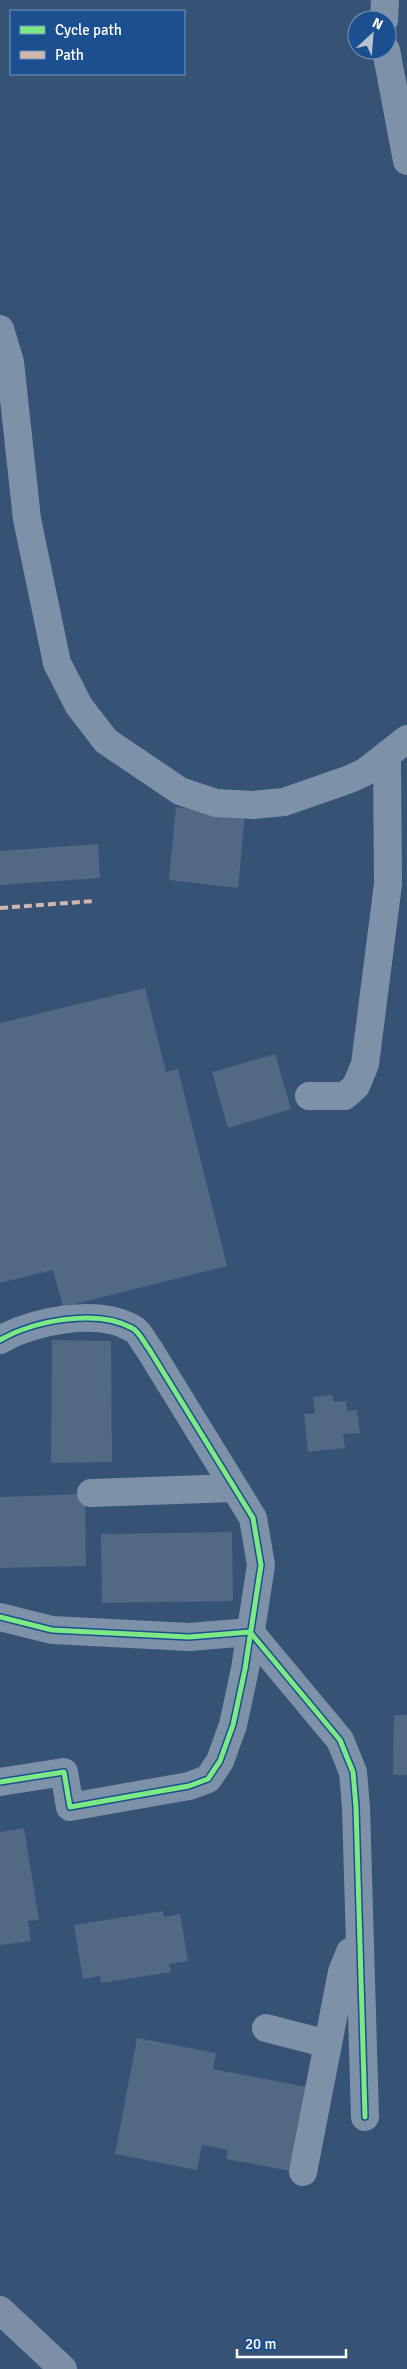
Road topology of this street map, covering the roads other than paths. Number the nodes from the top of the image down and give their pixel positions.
1 (388, 60) edge
2 (407, 161) edge
3 (0, 329) edge
4 (397, 748) edge
5 (309, 1096) dead end
6 (0, 1340) edge
7 (234, 1488) junction
8 (91, 1493) dead end
9 (0, 1617) edge
10 (250, 1632) junction
11 (0, 1782) edge
12 (360, 1948) junction
13 (266, 2028) dead end
14 (328, 2044) junction
15 (365, 2117) dead end
16 (303, 2172) dead end
17 (0, 2310) edge
18 (63, 2369) edge

1 - 2 street
3 - 4 street
4 - 5 street
6 - 7 street
7 - 8 street
7 - 10 street
9 - 10 street
10 - 11 street
10 - 12 street
12 - 14 street
12 - 15 street
13 - 14 street
14 - 16 street
17 - 18 main road

